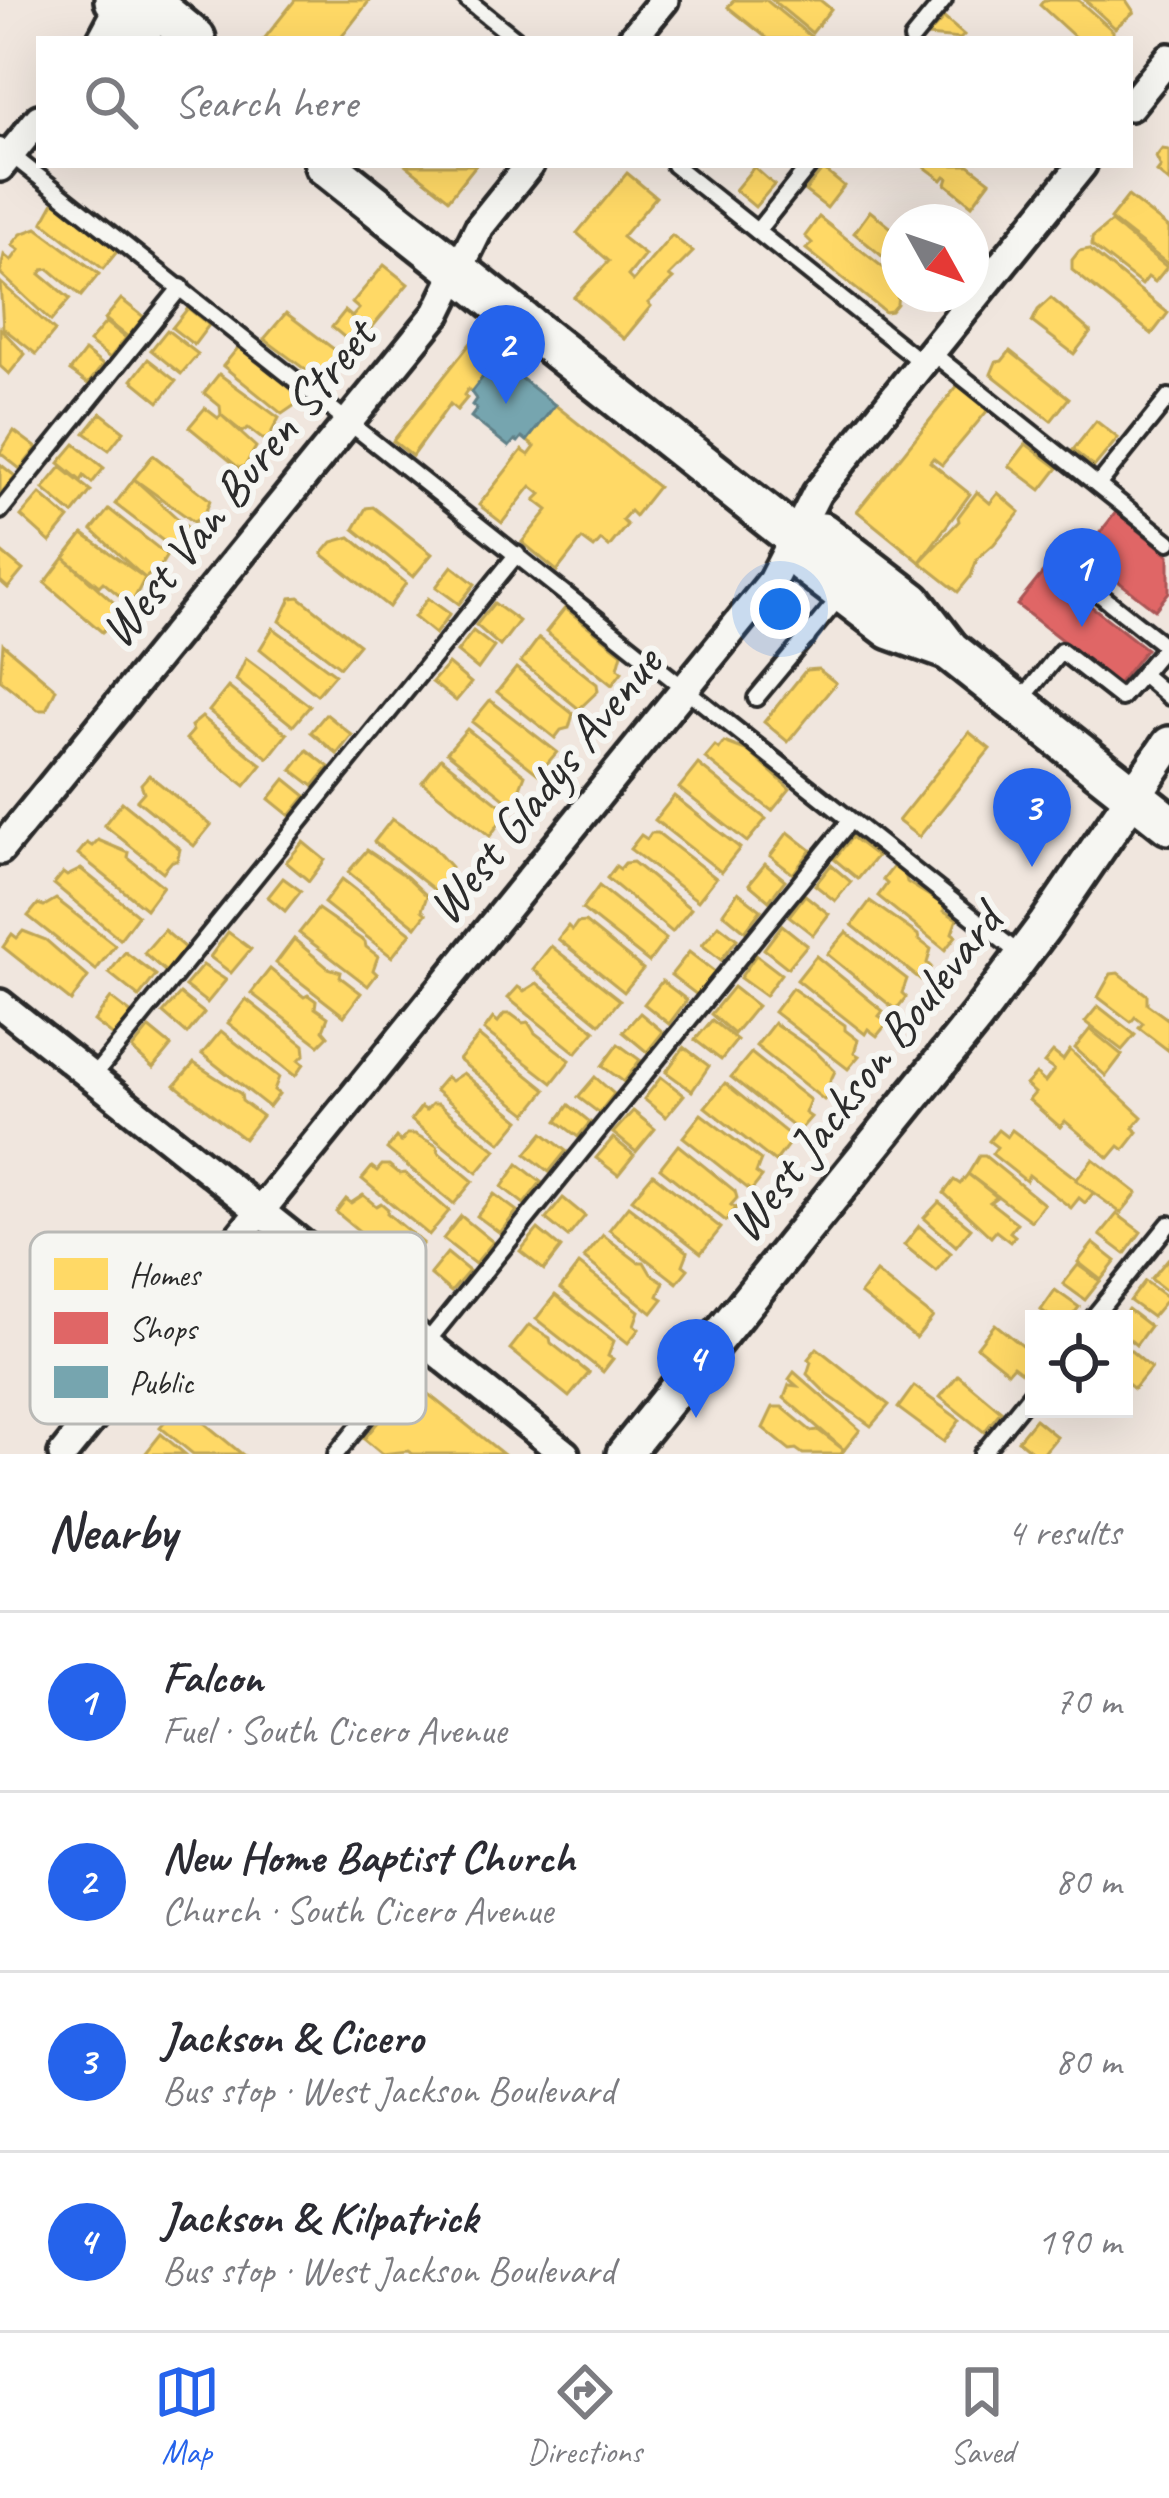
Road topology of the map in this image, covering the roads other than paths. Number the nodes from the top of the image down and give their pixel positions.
1 (467, 0) edge
2 (664, 0) edge
3 (944, 0) edge
4 (120, 1) edge
5 (103, 36) edge
6 (136, 36) edge
7 (191, 36) edge
8 (512, 36) edge
9 (634, 36) edge
10 (914, 36) edge
11 (1169, 58) edge
12 (1133, 102) edge
13 (36, 122) edge
14 (4, 155) edge
15 (329, 168) edge
16 (528, 168) edge
17 (678, 168) edge
18 (808, 168) edge
19 (1080, 168) edge
20 (757, 231) junction
21 (458, 270) junction
22 (181, 287) junction
23 (926, 358) junction
24 (1169, 397) edge
25 (350, 420) junction
26 (1098, 484) junction
27 (0, 511) edge
28 (794, 537) junction
29 (1169, 542) edge
30 (517, 554) junction
31 (1056, 560) dead end
32 (844, 593) junction
33 (758, 599) junction
34 (807, 638) junction
35 (1167, 644) edge
36 (950, 650) junction
37 (1142, 674) junction
38 (685, 689) junction
39 (1169, 697) edge
40 (756, 698) dead end
41 (1018, 705) junction
42 (1169, 744) edge
43 (1132, 795) junction
44 (850, 821) junction
45 (1169, 824) edge
46 (0, 850) edge
47 (1022, 956) junction
48 (0, 1004) edge
49 (92, 1078) junction
50 (260, 1211) junction
51 (1169, 1224) edge
52 (243, 1232) edge
53 (286, 1232) edge
54 (1099, 1310) edge
55 (426, 1342) edge
56 (426, 1344) edge
57 (1025, 1401) edge
58 (87, 1424) edge
59 (361, 1424) edge
60 (63, 1454) edge
61 (337, 1454) edge
62 (565, 1454) edge
63 (624, 1454) edge
64 (982, 1454) edge

1 - 8 lane
2 - 9 street
3 - 10 lane
4 - 5 street
4 - 6 main road
4 - 7 main road
11 - 12 street
13 - 14 street
14 - 22 lane
15 - 21 main road
16 - 21 street, West Van Buren Street
17 - 20 lane
18 - 20 lane
19 - 23 street, West Gladys Avenue
20 - 23 lane
21 - 25 street, West Van Buren Street
21 - 28 main road
22 - 25 lane
22 - 27 lane
23 - 26 lane
23 - 28 street, West Gladys Avenue
24 - 26 lane
25 - 30 lane
25 - 46 street, West Van Buren Street
26 - 29 lane
28 - 32 main road
28 - 33 street, West Gladys Avenue
28 - 36 main road
30 - 38 lane
30 - 49 lane
31 - 35 lane
32 - 34 lane
32 - 36 main road
33 - 34 lane
33 - 38 street, West Gladys Avenue
34 - 40 lane
35 - 37 lane
36 - 41 main road
37 - 39 lane
37 - 41 lane
38 - 44 lane
38 - 50 street, West Gladys Avenue
41 - 43 main road
42 - 43 street, West Jackson Boulevard
43 - 45 main road
43 - 47 street, West Jackson Boulevard
44 - 47 lane
44 - 55 lane
47 - 63 street, West Jackson Boulevard
48 - 49 street
49 - 50 street
50 - 52 street, West Gladys Avenue
50 - 53 street
51 - 54 lane
56 - 62 street
57 - 64 lane
58 - 60 street, West Gladys Avenue
59 - 61 lane

